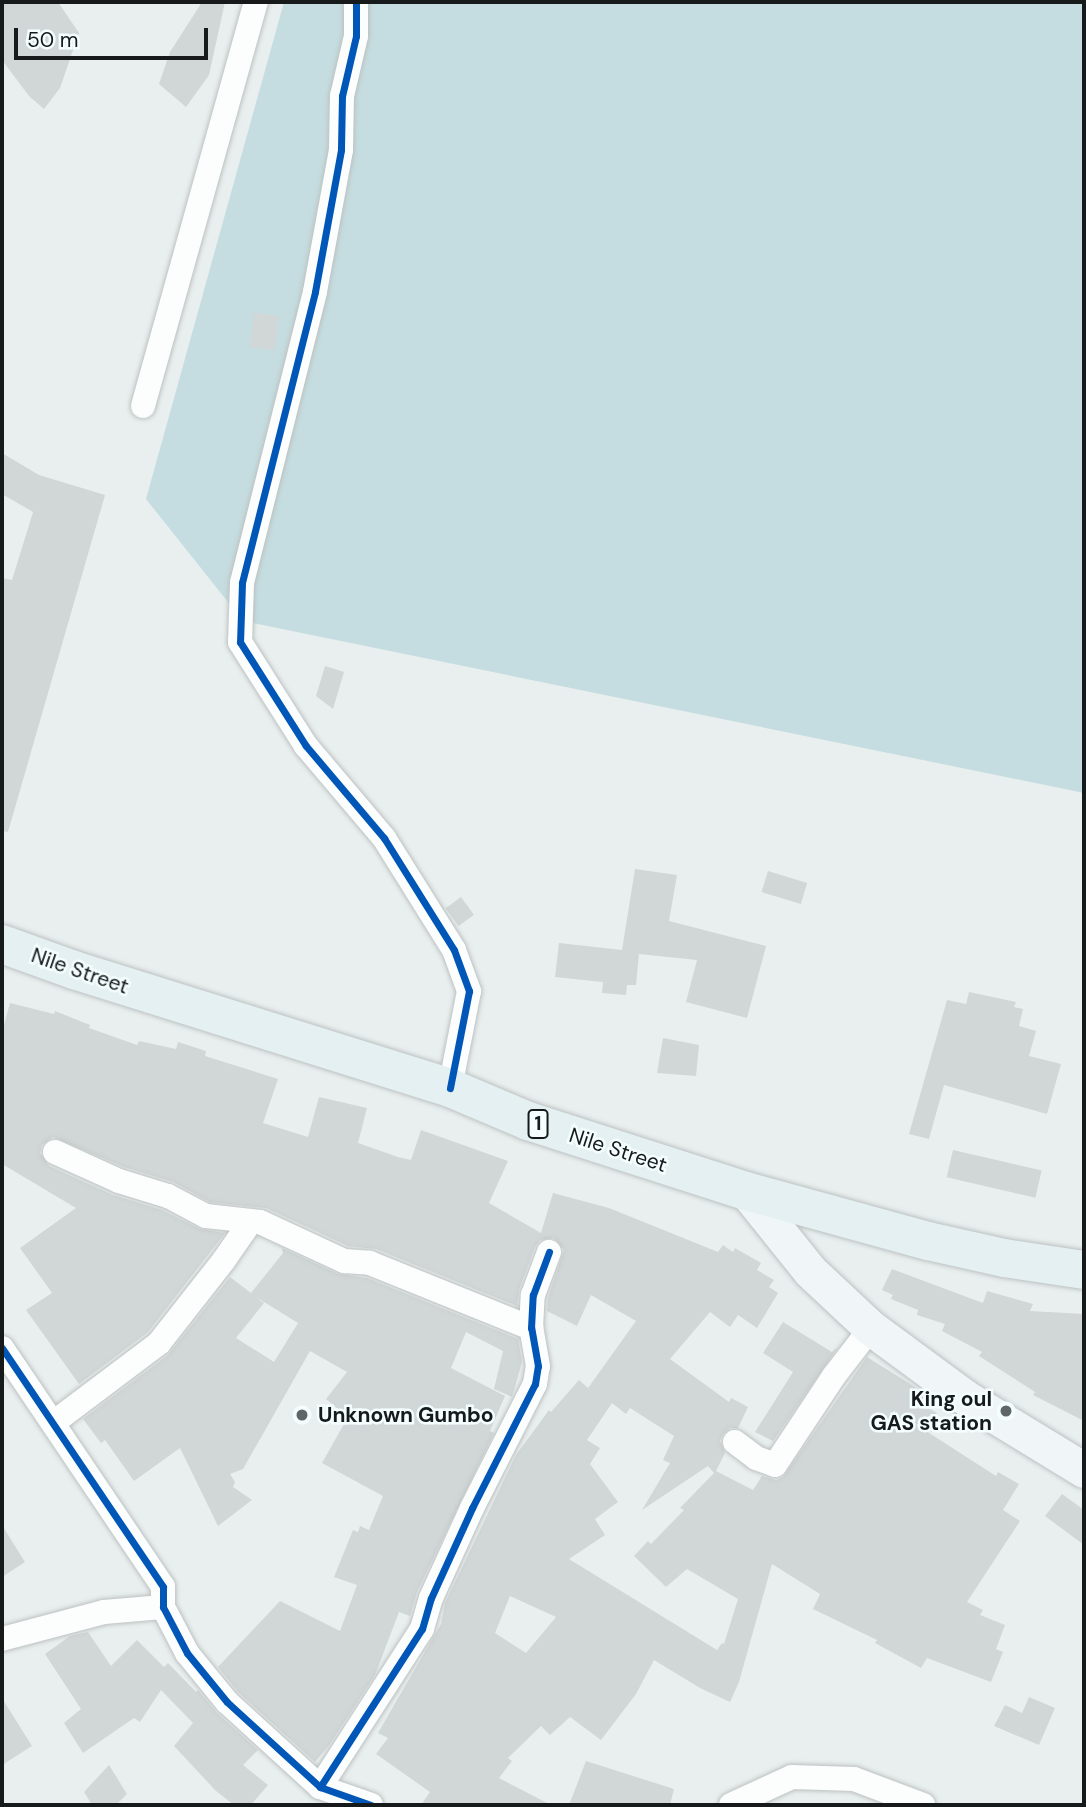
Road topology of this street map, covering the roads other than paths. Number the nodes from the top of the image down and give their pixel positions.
1 (256, 2) edge
2 (356, 2) edge
3 (143, 406) dead end
4 (2, 944) edge
5 (450, 1088) junction
6 (55, 1152) dead end
7 (746, 1191) junction
8 (251, 1221) junction
9 (549, 1252) dead end
10 (1084, 1270) edge
11 (531, 1328) junction
12 (871, 1328) junction
13 (2, 1348) edge
14 (53, 1423) junction
15 (735, 1442) dead end
16 (1084, 1470) edge
17 (163, 1607) junction
18 (2, 1639) edge
19 (320, 1787) junction
20 (366, 1805) edge
21 (731, 1805) edge
22 (923, 1805) edge

1 - 3 street
2 - 5 street
4 - 5 main road, Nile Street / 1
5 - 7 main road, Nile Street / 1
6 - 8 street
7 - 10 main road, Nile Street / 1
7 - 12 main road
8 - 11 street
8 - 14 street
9 - 11 street
11 - 19 street
12 - 15 street
12 - 16 main road
13 - 14 street
14 - 17 street
17 - 18 street
17 - 19 street
19 - 20 street
21 - 22 street

